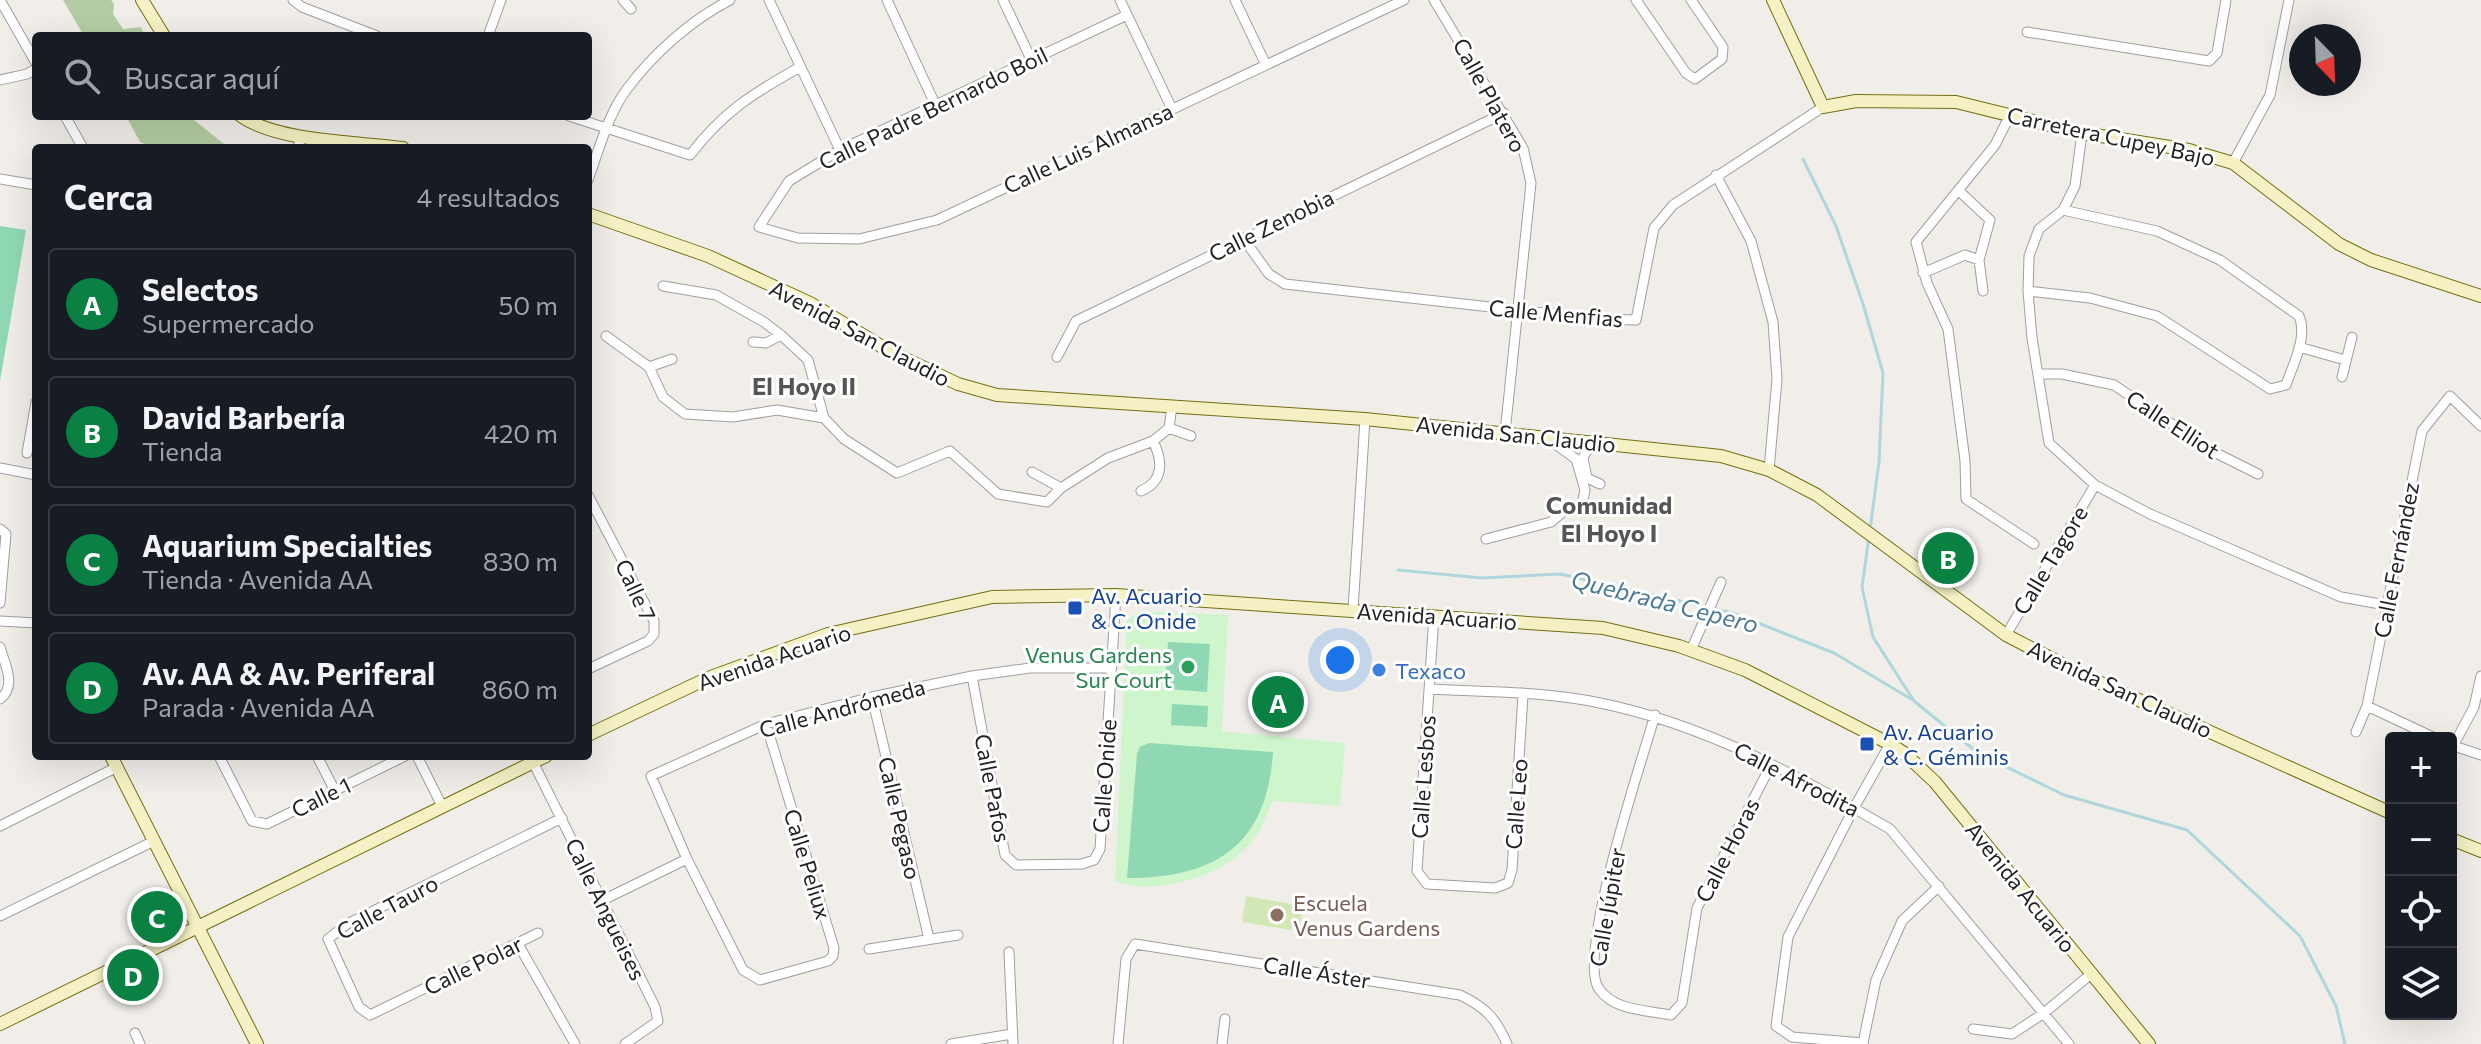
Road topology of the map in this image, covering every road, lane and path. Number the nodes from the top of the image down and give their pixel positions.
1 (0, 0) edge
2 (142, 0) edge
3 (293, 0) edge
4 (501, 0) edge
5 (623, 0) edge
6 (730, 0) edge
7 (769, 0) edge
8 (887, 0) edge
9 (1003, 0) edge
10 (1120, 0) edge
11 (1235, 0) edge
12 (1404, 0) edge
13 (1434, 0) edge
14 (1636, 0) edge
15 (1691, 0) edge
16 (1773, 0) edge
17 (2226, 0) edge
18 (2289, 0) edge
19 (631, 9) dead end
20 (1127, 15) junction
21 (162, 32) edge
22 (367, 32) edge
23 (489, 32) edge
24 (2027, 32) dead end
25 (32, 56) edge
26 (1031, 59) junction
27 (1266, 65) junction
28 (800, 67) junction
29 (32, 71) edge
30 (0, 80) edge
31 (935, 104) junction
32 (1823, 107) junction
33 (1172, 109) junction
34 (1504, 113) junction
35 (2010, 115) junction
36 (67, 120) edge
37 (247, 120) edge
38 (581, 120) edge
39 (607, 129) junction
40 (2082, 133) junction
41 (299, 142) edge
42 (81, 144) edge
43 (334, 144) edge
44 (840, 150) junction
45 (2233, 163) junction
46 (592, 169) edge
47 (1716, 175) junction
48 (0, 179) edge
49 (32, 184) edge
50 (1958, 190) junction
51 (2063, 210) junction
52 (592, 215) edge
53 (759, 227) joint
54 (1243, 238) junction
55 (1979, 260) junction
56 (1923, 273) junction
57 (663, 286) dead end
58 (1983, 291) dead end
59 (2028, 291) junction
60 (2481, 296) edge
61 (1518, 310) junction
62 (781, 335) junction
63 (606, 336) dead end
64 (2352, 337) dead end
65 (753, 342) dead end
66 (2299, 347) junction
67 (1057, 357) dead end
68 (672, 359) dead end
69 (2345, 360) junction
70 (649, 367) junction
71 (2039, 374) junction
72 (2342, 377) dead end
73 (1172, 406) junction
74 (824, 418) junction
75 (1365, 419) junction
76 (32, 425) edge
77 (2481, 426) edge
78 (1169, 428) junction
79 (1505, 433) junction
80 (1191, 436) dead end
81 (1548, 438) junction
82 (1153, 441) junction
83 (1591, 442) junction
84 (27, 453) dead end
85 (0, 468) edge
86 (1769, 470) junction
87 (1032, 472) dead end
88 (32, 474) edge
89 (2258, 474) dead end
90 (1600, 484) dead end
91 (2095, 485) junction
92 (1061, 488) junction
93 (1141, 491) dead end
94 (592, 503) edge
95 (1, 530) edge
96 (1486, 539) dead end
97 (2034, 544) dead end
98 (1721, 582) dead end
99 (1116, 595) junction
100 (0, 603) edge
101 (2386, 605) junction
102 (1353, 610) junction
103 (1434, 615) junction
104 (0, 621) edge
105 (32, 623) edge
106 (2006, 635) junction
107 (0, 647) edge
108 (1691, 650) junction
109 (592, 667) edge
110 (1111, 668) junction
111 (972, 676) junction
112 (2481, 676) edge
113 (1429, 689) junction
114 (1523, 695) junction
115 (872, 697) junction
116 (0, 699) edge
117 (2367, 706) junction
118 (1655, 715) junction
119 (766, 724) junction
120 (2356, 732) dead end
121 (2422, 732) edge
122 (592, 733) edge
123 (2457, 737) edge
124 (1890, 744) junction
125 (2457, 748) edge
126 (2481, 755) edge
127 (221, 760) edge
128 (319, 760) edge
129 (397, 760) edge
130 (419, 760) edge
131 (537, 760) edge
132 (114, 762) edge
133 (533, 762) junction
134 (1771, 765) junction
135 (335, 791) junction
136 (442, 806) junction
137 (1854, 808) junction
138 (2385, 810) edge
139 (562, 818) junction
140 (0, 826) edge
141 (154, 841) junction
142 (2457, 841) edge
143 (2481, 851) edge
144 (687, 859) junction
145 (1094, 860) joint
146 (1939, 886) junction
147 (1480, 887) joint
148 (603, 900) junction
149 (0, 916) edge
150 (196, 927) junction
151 (538, 933) dead end
152 (958, 935) dead end
153 (929, 939) junction
154 (518, 944) junction
155 (869, 949) dead end
156 (1009, 952) dead end
157 (787, 973) joint
158 (2091, 974) junction
159 (1685, 987) joint
160 (407, 997) joint
161 (2044, 1013) junction
162 (1225, 1019) dead end
163 (0, 1024) edge
164 (1973, 1029) dead end
165 (135, 1033) dead end
166 (1012, 1039) edge
167 (140, 1044) edge
168 (257, 1044) edge
169 (575, 1044) edge
170 (625, 1044) edge
171 (951, 1044) edge
172 (1118, 1044) edge
173 (1222, 1044) edge
174 (1507, 1044) edge
175 (2069, 1044) edge
176 (2149, 1044) edge

1 - 25 street
2 - 21 street
3 - 22 street
4 - 23 street
5 - 19 street
6 - 39 street
7 - 28 street
8 - 31 street
9 - 26 street
10 - 20 street
11 - 27 street
12 - 27 street, Calle Luis Almansa
13 - 34 street, Calle Platero
14 - 15 street
16 - 32 street
17 - 24 street
18 - 45 street
20 - 26 street, Calle Padre Bernardo Boil
20 - 33 street
26 - 31 street, Calle Padre Bernardo Boil
27 - 33 street, Calle Luis Almansa
28 - 39 street
28 - 44 street
29 - 30 street
31 - 44 street, Calle Padre Bernardo Boil
32 - 35 street, Carretera Cupey Bajo
32 - 47 street, Calle Menfias
33 - 53 street, Calle Luis Almansa
34 - 54 street, Calle Zenobia
34 - 61 street, Calle Platero
35 - 40 street, Carretera Cupey Bajo
35 - 50 street
36 - 42 street
37 - 41 street
38 - 39 street
39 - 46 street
40 - 45 street, Carretera Cupey Bajo
40 - 51 street
41 - 43 street
44 - 53 street, Calle Padre Bernardo Boil
45 - 60 street, Carretera Cupey Bajo
47 - 61 street, Calle Menfias
47 - 86 street
48 - 49 street
50 - 55 street
50 - 56 street
51 - 59 street
51 - 66 street
52 - 73 street, Avenida San Claudio
54 - 61 street, Calle Menfias
54 - 67 street, Calle Zenobia
55 - 56 street
55 - 58 street
56 - 97 street
57 - 62 street
59 - 66 street
59 - 71 street
61 - 79 street, Calle Platero
62 - 65 street
62 - 74 street
63 - 70 street
64 - 69 street
66 - 69 street
68 - 70 street
69 - 72 street
70 - 74 street
71 - 89 street, Calle Elliot
71 - 91 street
73 - 75 street, Avenida San Claudio
73 - 78 street
74 - 92 street
75 - 79 street, Avenida San Claudio
75 - 102 street
76 - 84 street
77 - 101 street, Calle Fernández
78 - 80 street
78 - 82 street
79 - 81 street, Avenida San Claudio
81 - 83 street, Avenida San Claudio
81 - 96 street
82 - 92 street
82 - 93 street
83 - 86 street, Avenida San Claudio
83 - 90 street
85 - 88 street
86 - 106 street, Avenida San Claudio
87 - 92 street
91 - 101 street
91 - 106 street, Calle Tagore
94 - 109 street, Calle 7
95 - 100 street
98 - 108 street
99 - 102 street, Avenida Acuario
99 - 110 street, Calle Onide
99 - 122 street, Avenida Acuario
101 - 117 street, Calle Fernández
102 - 103 street, Avenida Acuario
103 - 108 street, Avenida Acuario
103 - 113 street, Calle Lesbos
104 - 105 street
106 - 138 street, Avenida San Claudio
107 - 116 street
108 - 124 street, Avenida Acuario
110 - 111 street, Calle Andrómeda
110 - 145 street, Calle Onide
111 - 115 street, Calle Andrómeda
111 - 145 street, Calle Pafos
112 - 123 street
113 - 114 street, Calle Afrodita
113 - 147 street, Calle Lesbos
114 - 118 street, Calle Afrodita
114 - 147 street, Calle Leo
115 - 119 street, Calle Andrómeda
115 - 153 street, Calle Pegaso
117 - 120 street, Calle Fernández
117 - 121 street
118 - 134 street, Calle Afrodita
118 - 159 street, Calle Júpiter
119 - 144 street, Calle Andrómeda
119 - 157 street, Calle Peliux
124 - 137 street
124 - 158 street, Avenida Acuario
125 - 126 street
127 - 135 street, Calle 1
128 - 135 street
129 - 135 street, Calle 1
130 - 136 street
131 - 133 street
132 - 140 street
132 - 141 street
133 - 136 street
133 - 139 street, Calle Angueises
134 - 137 street, Calle Afrodita
134 - 159 street, Calle Horas
136 - 150 street
137 - 146 street, Calle Afrodita
137 - 146 street
139 - 148 street, Calle Angueises
139 - 160 street, Calle Tauro
141 - 149 street
141 - 150 street
142 - 143 street
144 - 148 street
144 - 157 street, Calle Andrómeda
146 - 161 street, Calle Afrodita
148 - 170 street, Calle Angueises
150 - 163 street
150 - 168 street
151 - 154 street, Calle Polar
152 - 153 street
153 - 155 street
154 - 160 street, Calle Polar
154 - 169 street
156 - 166 street
158 - 161 street
158 - 176 street, Avenida Acuario
161 - 164 street
161 - 175 street, Calle Afrodita
162 - 173 street
165 - 167 street
166 - 171 street
172 - 174 street, Calle Áster

